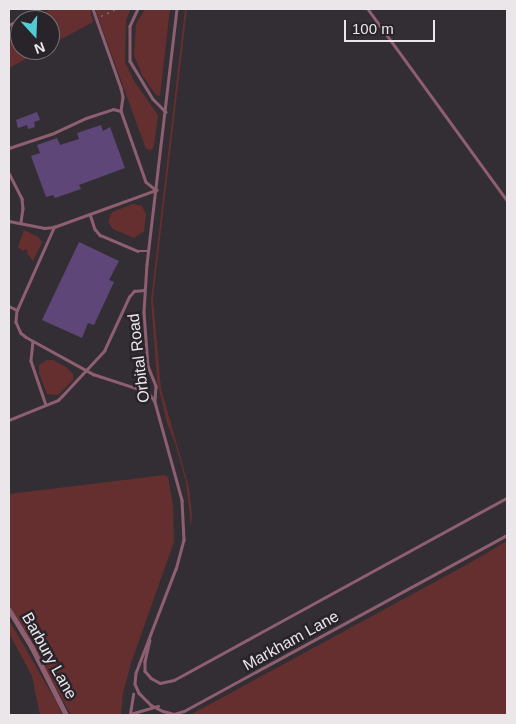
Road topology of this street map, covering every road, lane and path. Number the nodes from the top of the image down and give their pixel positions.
1 (39, 9) edge
2 (93, 9) edge
3 (116, 9) edge
4 (138, 9) edge
5 (177, 9) edge
6 (368, 9) edge
7 (96, 17) junction
8 (9, 25) edge
9 (121, 111) junction
10 (166, 112) junction
11 (9, 148) edge
12 (9, 173) edge
13 (156, 190) junction
14 (507, 200) edge
15 (90, 214) junction
16 (9, 220) edge
17 (20, 223) junction
18 (54, 227) junction
19 (148, 250) junction
20 (144, 290) junction
21 (9, 306) edge
22 (17, 310) junction
23 (33, 341) junction
24 (88, 370) junction
25 (155, 402) junction
26 (46, 405) junction
27 (9, 420) edge
28 (507, 498) edge
29 (507, 535) edge
30 (9, 610) edge
31 (151, 636) junction
32 (133, 694) dead end
33 (156, 707) junction
34 (66, 715) edge
35 (130, 715) edge

1 - 8 lane
2 - 7 lane
3 - 7 path
4 - 10 lane
5 - 10 lane, Orbital Road
6 - 14 lane
7 - 9 lane
9 - 11 lane
9 - 13 lane
10 - 13 lane, Orbital Road
12 - 17 lane
13 - 15 lane
13 - 19 lane, Orbital Road
15 - 18 lane
15 - 19 lane
16 - 17 lane
17 - 18 lane
18 - 22 lane
19 - 20 lane, Orbital Road
20 - 24 lane
20 - 25 lane, Orbital Road
21 - 22 lane
22 - 23 lane
23 - 24 lane
23 - 26 lane
24 - 25 lane
24 - 26 lane
25 - 31 lane, Orbital Road
26 - 27 lane
28 - 31 lane
29 - 33 lane, Markham Lane
30 - 34 street, Barbury Lane
31 - 33 lane
32 - 35 lane
33 - 35 lane

